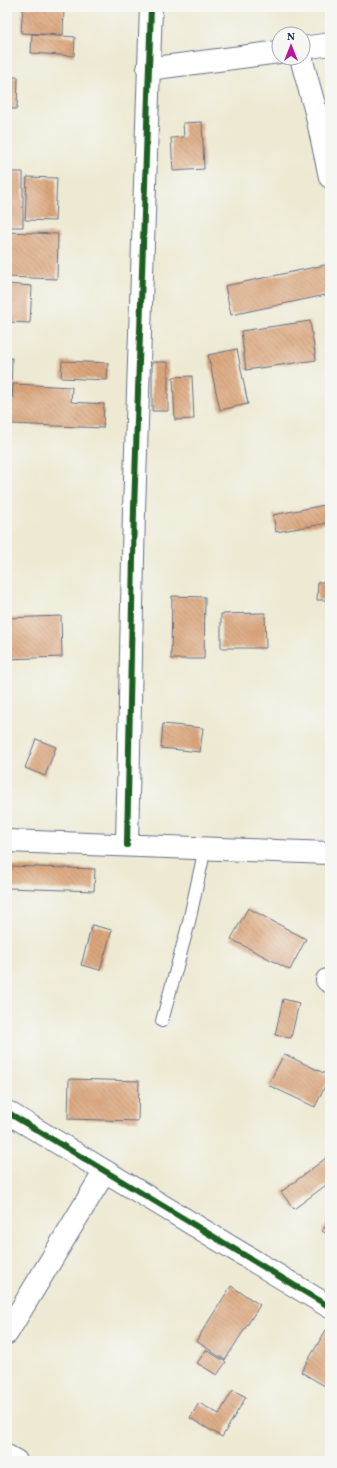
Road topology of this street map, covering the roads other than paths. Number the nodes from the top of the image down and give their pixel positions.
1 (151, 7) edge
2 (330, 44) edge
3 (311, 47) edge
4 (271, 53) edge
5 (303, 66) edge
6 (148, 69) junction
7 (330, 177) edge
8 (7, 841) edge
9 (127, 845) junction
10 (205, 848) junction
11 (330, 852) edge
12 (162, 1021) dead end
13 (7, 1112) edge
14 (105, 1171) junction
15 (330, 1307) edge
16 (7, 1333) edge
17 (7, 1456) edge
18 (16, 1461) edge

1 - 6 street
2 - 3 street
4 - 6 street
5 - 7 street
6 - 9 street
8 - 9 street
9 - 10 street
10 - 11 street
10 - 12 lane
13 - 14 street
14 - 15 street
14 - 16 street
17 - 18 street

